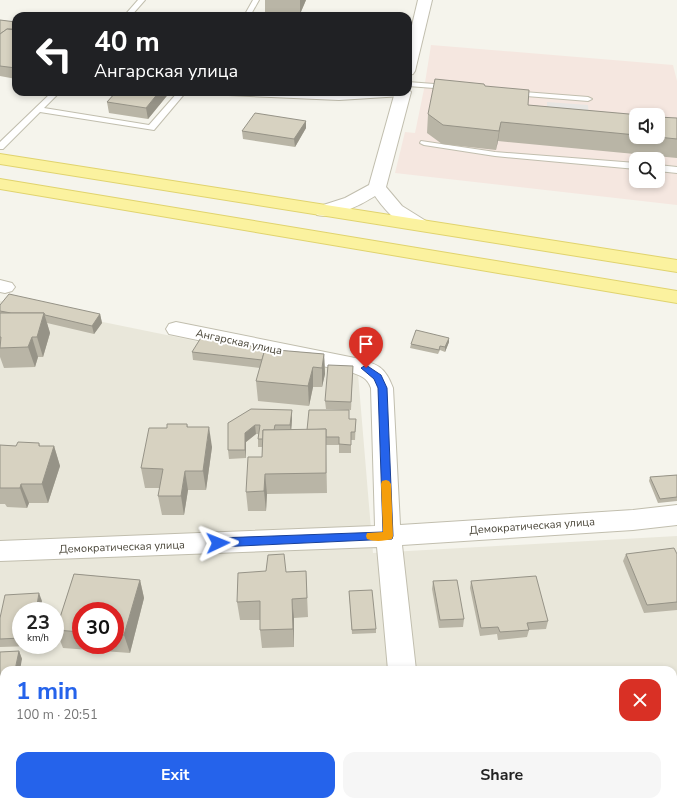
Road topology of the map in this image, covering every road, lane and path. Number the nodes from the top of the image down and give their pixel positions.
1 (142, 0) edge
2 (256, 0) edge
3 (426, 0) edge
4 (131, 12) edge
5 (249, 12) edge
6 (412, 41) edge
7 (455, 88) edge
8 (412, 90) edge
9 (508, 92) edge
10 (52, 96) edge
11 (179, 96) edge
12 (295, 96) edge
13 (355, 96) edge
14 (402, 96) edge
15 (588, 99) dead end
16 (40, 110) junction
17 (424, 143) dead end
18 (0, 147) edge
19 (0, 159) edge
20 (629, 165) edge
21 (665, 169) edge
22 (677, 170) edge
23 (0, 184) edge
24 (377, 187) junction
25 (323, 211) junction
26 (420, 225) junction
27 (677, 266) edge
28 (677, 297) edge
29 (176, 329) dead end
30 (677, 515) edge
31 (388, 536) junction
32 (0, 551) edge
33 (402, 666) edge

1 - 4 lane
2 - 5 lane
3 - 6 street
7 - 8 lane
9 - 15 lane
10 - 16 lane
11 - 16 lane
12 - 13 lane
14 - 24 street
16 - 18 lane
17 - 20 lane
19 - 25 main road
21 - 22 lane
23 - 28 main road
24 - 25 street
24 - 26 street
25 - 26 main road
26 - 27 main road
29 - 31 street, Ангарская улица
30 - 31 street, Демократическая улица
31 - 32 street, Демократическая улица
31 - 33 street

